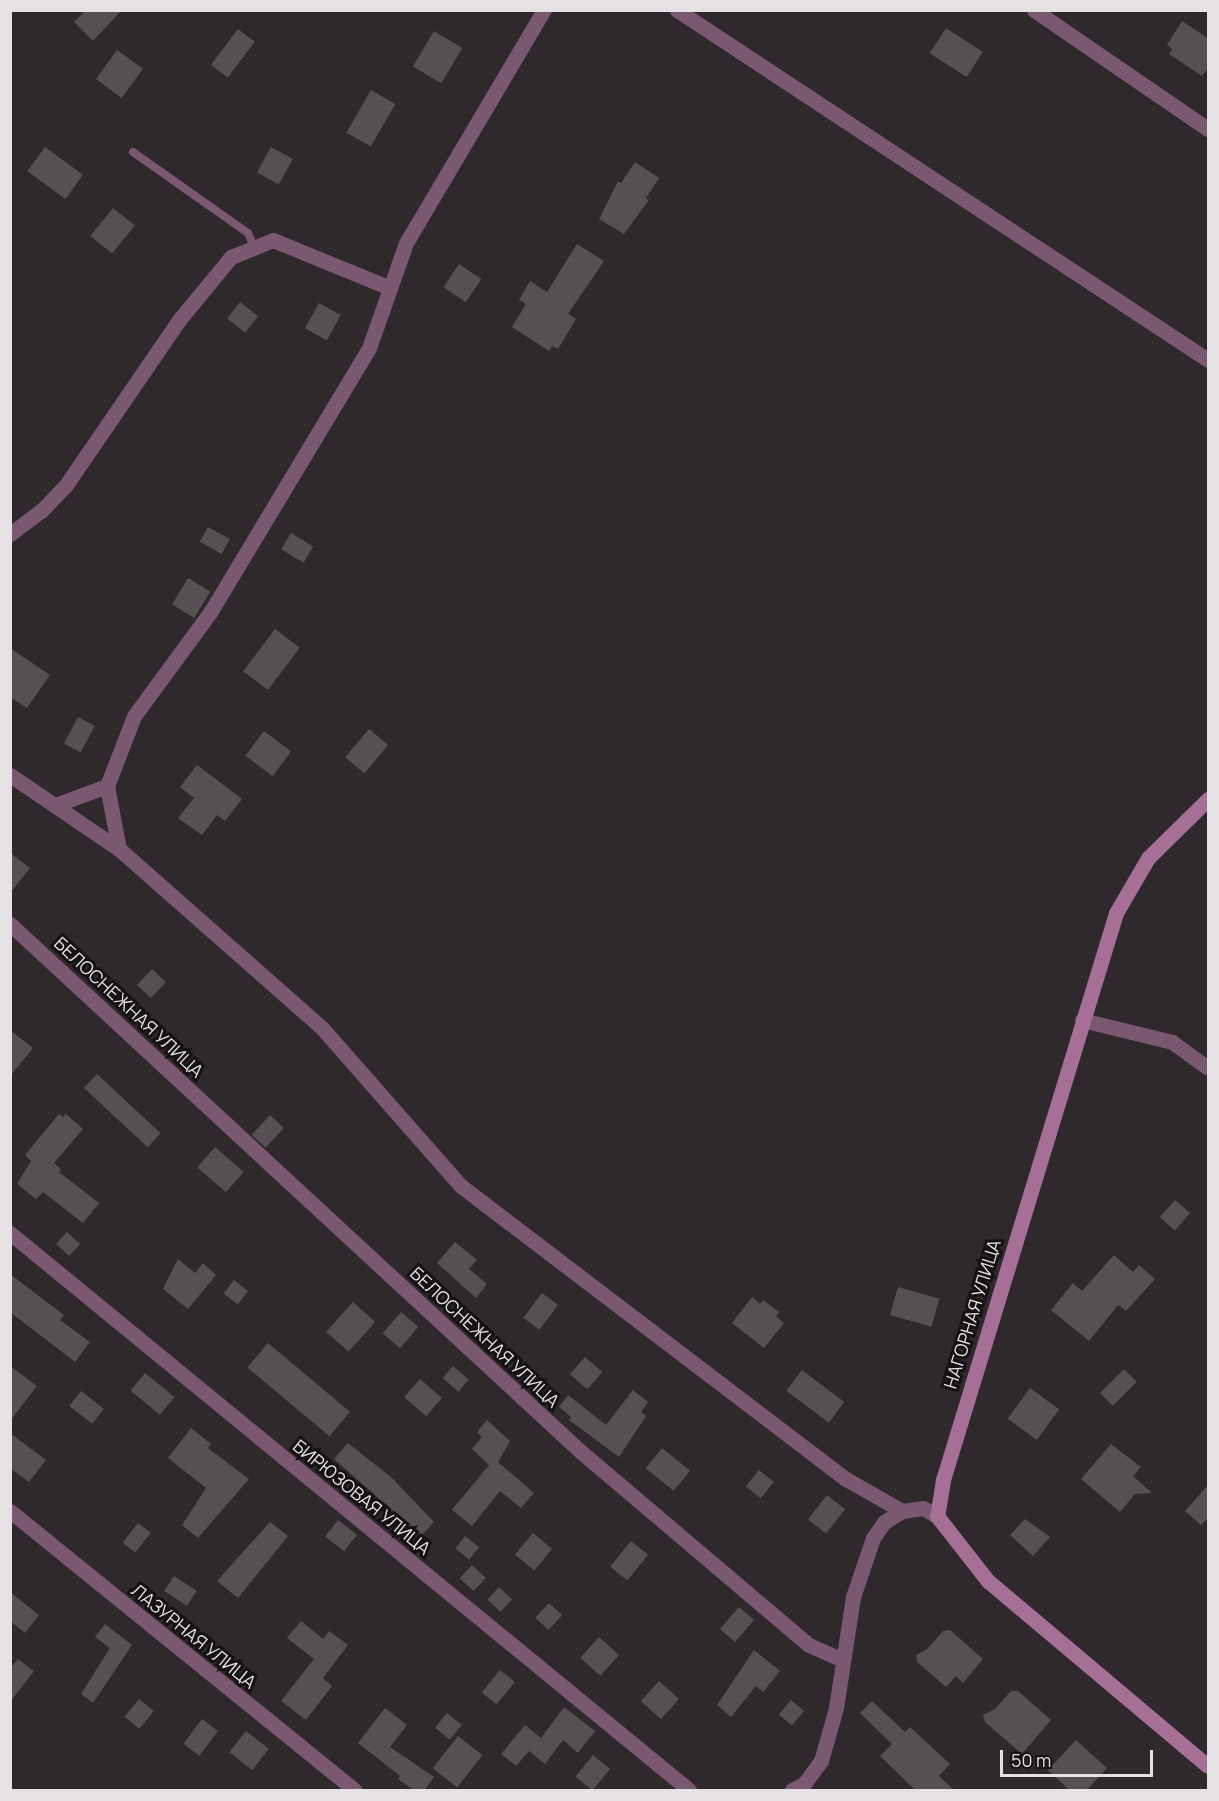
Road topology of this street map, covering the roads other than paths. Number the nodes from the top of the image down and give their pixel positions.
1 (544, 10) edge
2 (677, 10) edge
3 (1034, 10) edge
4 (1209, 129) edge
5 (133, 152) dead end
6 (254, 247) junction
7 (390, 288) junction
8 (1209, 360) edge
9 (10, 534) edge
10 (10, 775) edge
11 (107, 786) junction
12 (1209, 798) edge
13 (55, 805) junction
14 (119, 849) junction
15 (10, 924) edge
16 (1082, 1020) junction
17 (1209, 1068) edge
18 (10, 1233) edge
19 (10, 1511) edge
20 (902, 1511) junction
21 (937, 1516) junction
22 (842, 1660) junction
23 (1209, 1766) edge
24 (354, 1791) edge
25 (690, 1791) edge
26 (792, 1791) edge

1 - 7 street
2 - 8 street
3 - 4 street
5 - 6 lane
6 - 7 street
6 - 9 street
7 - 11 street
10 - 13 street
11 - 13 street
11 - 14 street
12 - 16 street, НАГОРНАЯ УЛИЦА
13 - 14 street
14 - 20 street
15 - 22 street, БЕЛОСНЕЖНАЯ УЛИЦА
16 - 17 street
16 - 21 street, НАГОРНАЯ УЛИЦА
18 - 25 street, БИРЮЗОВАЯ УЛИЦА
19 - 24 street, ЛАЗУРНАЯ УЛИЦА
20 - 21 street
20 - 22 street
21 - 23 street
22 - 26 street

